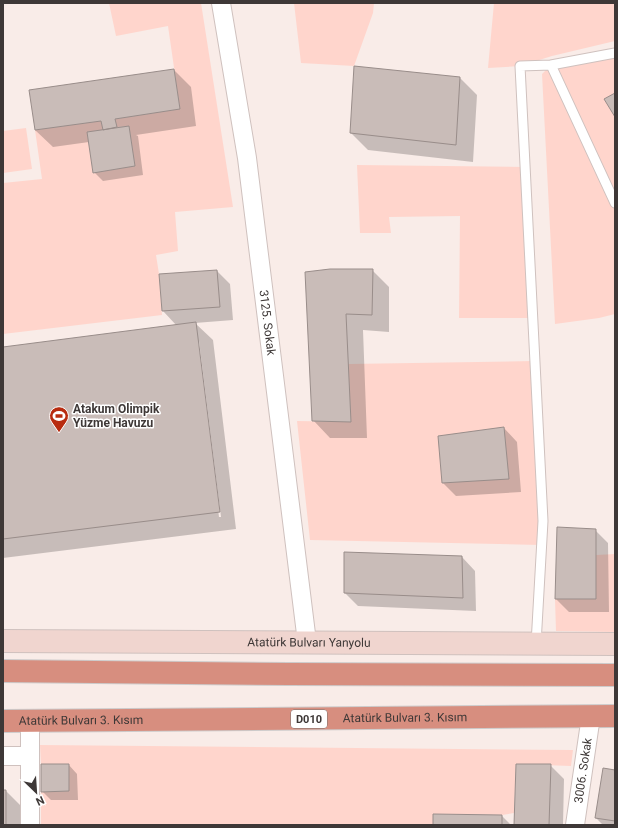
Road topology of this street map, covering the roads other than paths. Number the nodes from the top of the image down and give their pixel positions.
1 (221, 3) edge
2 (615, 53) edge
3 (551, 65) junction
4 (615, 203) edge
5 (3, 640) edge
6 (307, 642) junction
7 (536, 644) junction
8 (615, 644) edge
9 (3, 671) edge
10 (615, 675) edge
11 (592, 716) junction
12 (615, 716) edge
13 (3, 721) edge
14 (30, 721) junction
15 (3, 756) edge
16 (30, 756) junction
17 (30, 825) edge
18 (575, 825) edge

1 - 6 street, 3125. Sokak
2 - 3 lane
3 - 4 lane
3 - 7 lane
5 - 6 main road, Atatürk Bulvarı Yanyolu
6 - 7 main road, Atatürk Bulvarı Yanyolu
7 - 8 main road, Atatürk Bulvarı Yanyolu
9 - 10 highway
11 - 12 highway, Atatürk Bulvarı 3. Kısım / D010
11 - 14 highway, Atatürk Bulvarı 3. Kısım / D010
11 - 18 street, 3006. Sokak
13 - 14 highway, Atatürk Bulvarı 3. Kısım / D010
14 - 16 street
15 - 16 street
16 - 17 street

